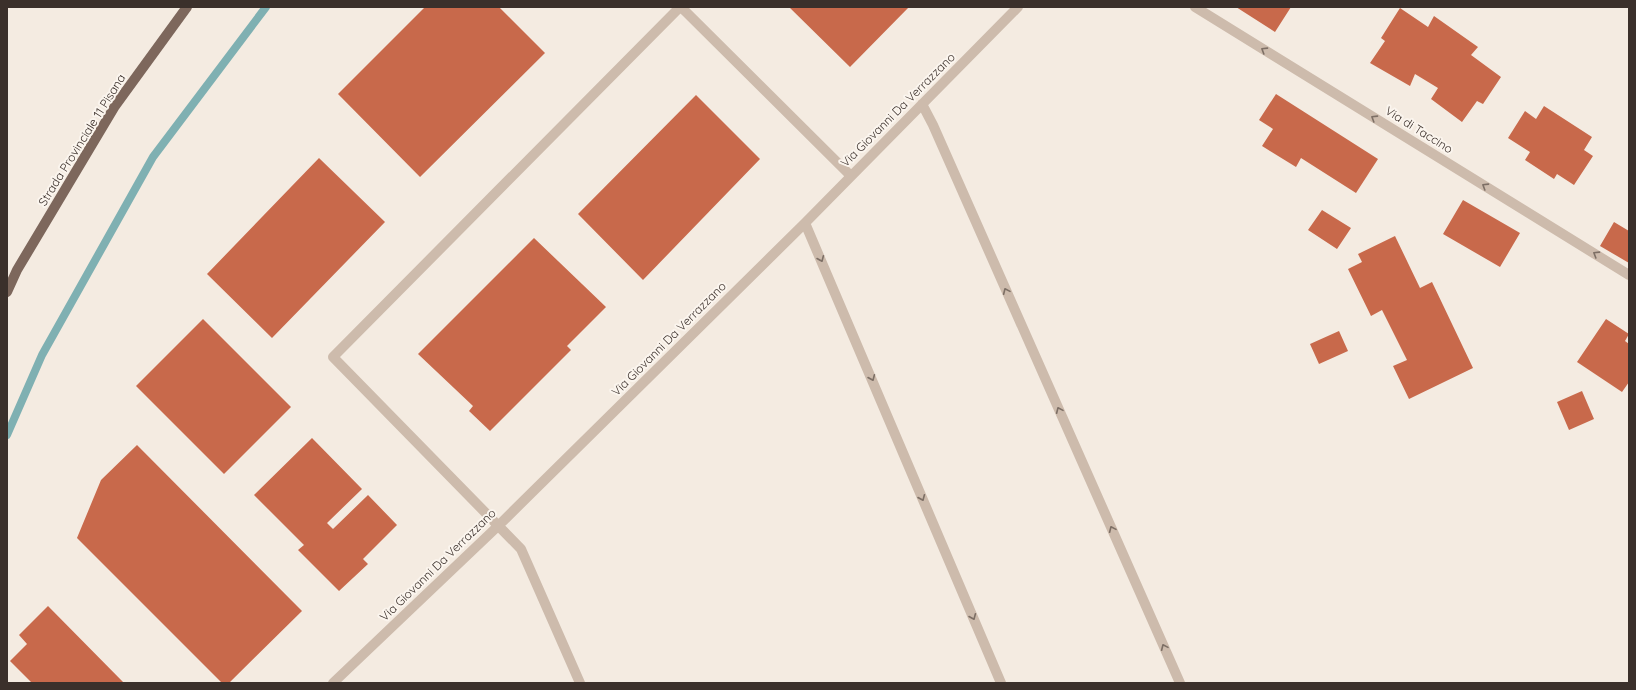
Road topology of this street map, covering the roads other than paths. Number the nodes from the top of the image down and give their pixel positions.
1 (187, 7) edge
2 (680, 7) edge
3 (1018, 7) edge
4 (1195, 7) edge
5 (922, 104) junction
6 (851, 176) junction
7 (805, 223) junction
8 (1629, 275) edge
9 (7, 292) edge
10 (498, 526) junction
11 (333, 683) edge
12 (580, 683) edge
13 (1001, 683) edge
14 (1180, 683) edge

1 - 9 main road, Strada Provinciale 11 Pisana
2 - 6 street
2 - 10 street
3 - 5 street, Via Giovanni Da Verrazzano
8 -> 4 street, Via di Taccino
5 - 6 street, Via Giovanni Da Verrazzano
14 -> 5 street
6 - 7 street, Via Giovanni Da Verrazzano
7 - 10 street, Via Giovanni Da Verrazzano
7 -> 13 street
10 - 11 street, Via Giovanni Da Verrazzano
10 - 12 street

